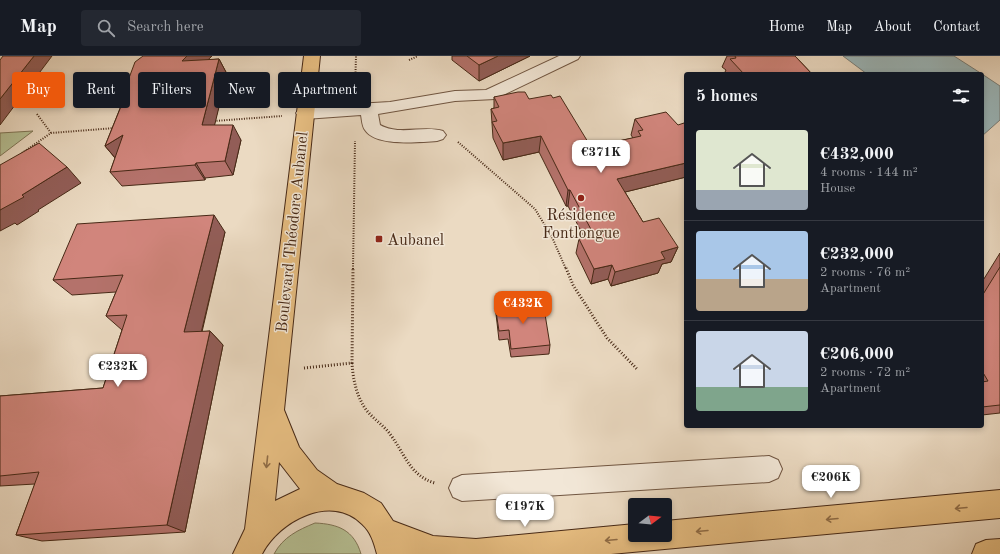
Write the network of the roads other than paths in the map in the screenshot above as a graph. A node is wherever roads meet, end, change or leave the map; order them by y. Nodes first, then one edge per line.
1 (312, 56) edge
2 (572, 56) edge
3 (362, 110) junction
4 (297, 114) junction
5 (437, 134) road end
6 (272, 409) junction
7 (769, 469) dead end
8 (462, 488) road end
9 (332, 497) junction
10 (1000, 504) edge
11 (672, 534) edge
12 (628, 538) edge
13 (388, 543) edge
14 (248, 548) edge
15 (1000, 553) edge
16 (986, 554) edge

1 - 4 main road, Boulevard Théodore Aubanel
2 - 3 lane
3 - 4 lane
3 - 5 lane
4 - 6 main road, Boulevard Théodore Aubanel
6 - 9 main road, Boulevard Théodore Aubanel
6 -> 14 main road, Boulevard Théodore Aubanel
7 - 8 lane
9 - 13 main road
9 - 14 main road
10 -> 11 main road
12 -> 13 main road
15 - 16 main road

